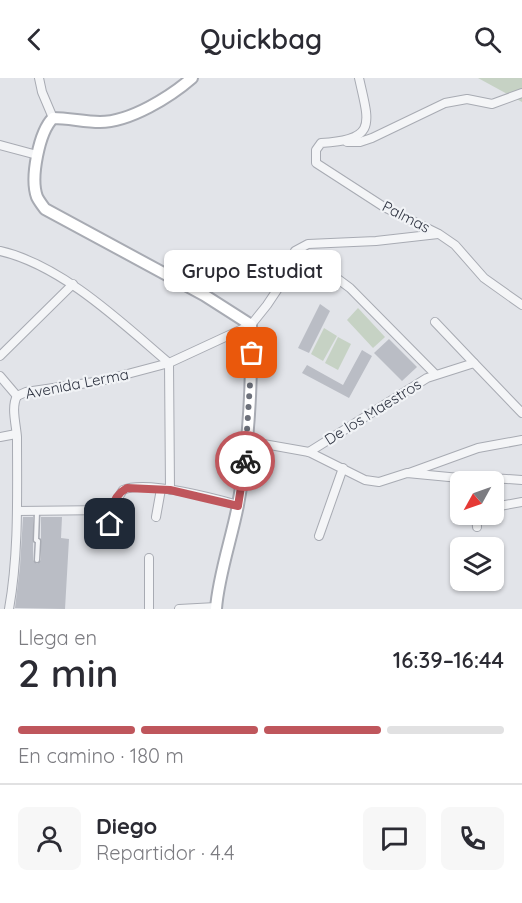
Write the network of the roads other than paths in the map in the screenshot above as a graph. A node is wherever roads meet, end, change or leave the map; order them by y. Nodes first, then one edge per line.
1 (39, 78) edge
2 (192, 78) edge
3 (359, 78) edge
4 (522, 93) edge
5 (53, 118) junction
6 (340, 141) junction
7 (0, 145) edge
8 (38, 155) junction
9 (439, 234) junction
10 (0, 251) edge
11 (299, 257) junction
12 (74, 284) junction
13 (522, 305) edge
14 (435, 321) dead end
15 (251, 326) junction
16 (0, 356) edge
17 (170, 363) junction
18 (474, 363) junction
19 (435, 374) junction
20 (0, 376) edge
21 (17, 396) junction
22 (522, 412) edge
23 (16, 434) junction
24 (0, 438) edge
25 (522, 440) edge
26 (247, 441) junction
27 (309, 452) junction
28 (343, 468) junction
29 (406, 473) junction
30 (450, 478) edge
31 (504, 479) edge
32 (522, 480) edge
33 (165, 489) junction
34 (522, 502) edge
35 (504, 505) edge
36 (238, 506) junction
37 (110, 510) junction
38 (17, 511) junction
39 (37, 511) junction
40 (156, 517) dead end
41 (319, 536) dead end
42 (110, 538) dead end
43 (149, 558) dead end
44 (37, 560) dead end
45 (216, 608) edge
46 (9, 609) edge
47 (150, 609) edge
48 (179, 609) edge

1 - 5 street
2 - 5 main road
3 - 6 street, Palmas
4 - 6 street, Palmas
5 - 8 main road
6 - 9 street, Palmas
7 - 8 street
8 - 15 main road
9 - 11 street, Avenida Lerma
9 - 13 street, Palmas
10 - 12 street
11 - 15 street, Avenida Lerma
11 - 19 street, De los Maestros
12 - 16 street
12 - 17 street
14 - 18 street
15 - 17 street, Avenida Lerma
15 - 26 main road
17 - 21 street, Avenida Lerma
17 - 33 street
18 - 19 street
18 - 22 street
19 - 27 street, De los Maestros
20 - 21 street
21 - 23 street
23 - 24 street
23 - 38 street
25 - 29 street
26 - 27 street
26 - 36 main road
27 - 28 street
28 - 29 street
28 - 41 street
29 - 30 street
31 - 32 street
33 - 36 street
33 - 37 street
33 - 40 street
34 - 35 street
36 - 45 main road
37 - 39 street
37 - 42 street
38 - 39 street
38 - 46 street
39 - 44 lane
43 - 47 street
45 - 48 street

